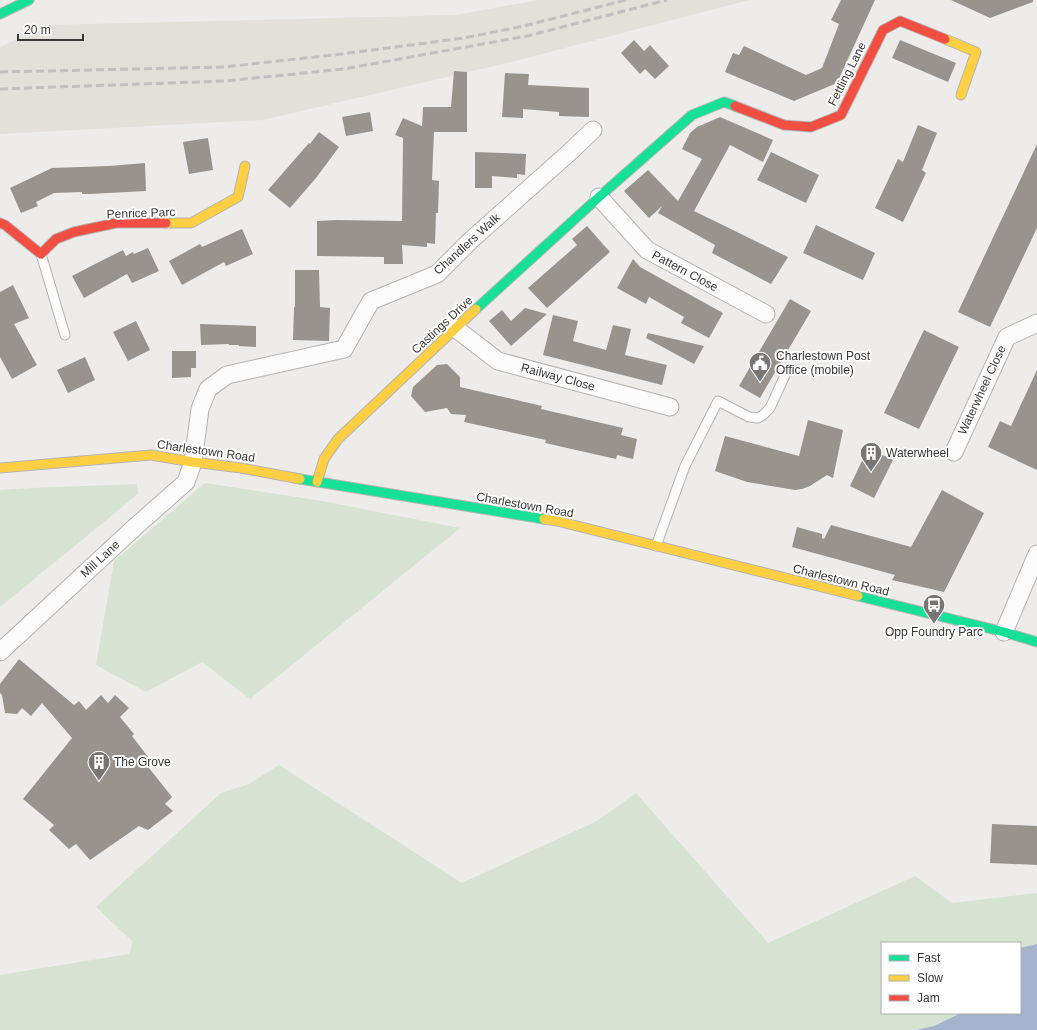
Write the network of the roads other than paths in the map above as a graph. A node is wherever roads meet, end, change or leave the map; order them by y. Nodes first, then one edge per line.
1 (29, 0) edge
2 (0, 14) edge
3 (961, 95) dead end
4 (593, 130) dead end
5 (245, 166) dead end
6 (599, 197) junction
7 (0, 223) edge
8 (41, 254) junction
9 (766, 314) dead end
10 (1037, 323) edge
11 (455, 328) junction
12 (65, 335) dead end
13 (786, 373) dead end
14 (670, 407) dead end
15 (954, 452) dead end
16 (193, 462) junction
17 (0, 468) edge
18 (317, 482) junction
19 (656, 546) junction
20 (1037, 554) edge
21 (1004, 632) junction
22 (1037, 642) edge
23 (0, 652) edge

1 - 2 main road
3 - 6 main road, Fettling Lane
4 - 16 street, Chandlers Walk
5 - 8 main road, Penrice Parc
6 - 9 street, Pattern Close
6 - 11 main road, Castings Drive
7 - 8 main road
8 - 12 lane
10 - 15 street, Waterwheel Close
11 - 14 street, Railway Close
11 - 18 main road, Castings Drive
13 - 19 lane
16 - 17 main road, Charlestown Road
16 - 18 main road, Charlestown Road
16 - 23 street, Mill Lane
18 - 19 main road, Charlestown Road
19 - 21 main road, Charlestown Road
20 - 21 street
21 - 22 main road, Charlestown Road

